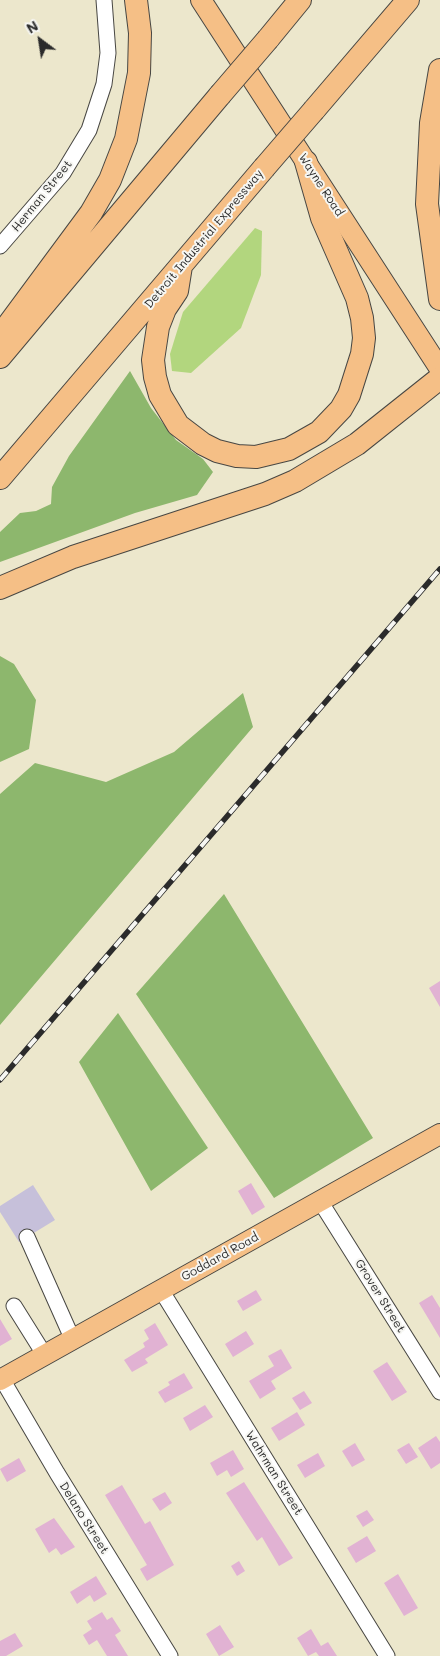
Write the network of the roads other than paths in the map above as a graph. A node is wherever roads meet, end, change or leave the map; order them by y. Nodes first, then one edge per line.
1 (104, 0) edge
2 (136, 0) edge
3 (201, 0) edge
4 (408, 0) edge
5 (296, 4) edge
6 (440, 70) edge
7 (306, 162) junction
8 (0, 246) edge
9 (182, 266) junction
10 (440, 299) edge
11 (0, 336) edge
12 (0, 357) edge
13 (440, 369) edge
14 (440, 378) edge
15 (0, 478) edge
16 (0, 588) edge
17 (440, 1134) edge
18 (320, 1201) junction
19 (27, 1237) dead end
20 (161, 1290) junction
21 (14, 1306) dead end
22 (72, 1338) junction
23 (44, 1354) junction
24 (1, 1379) edge
25 (440, 1392) edge
26 (170, 1656) edge
27 (387, 1656) edge

1 - 8 street, Herman Street
2 - 11 highway
3 - 7 main road, Wayne Road
4 - 9 highway, Detroit Industrial Expressway, bridge
5 - 12 highway, bridge
6 - 10 highway
7 - 9 highway
7 - 13 main road, Wayne Road
9 - 15 highway, Detroit Industrial Expressway
14 - 16 highway
17 - 18 main road, Goddard Road
18 - 20 main road, Goddard Road
18 - 25 street, Grover Street
19 - 22 street
20 - 22 main road, Goddard Road
20 - 27 street, Wahrman Street
21 - 23 street
22 - 23 main road, Goddard Road
23 - 24 main road, Goddard Road
24 - 26 street, Delano Street

